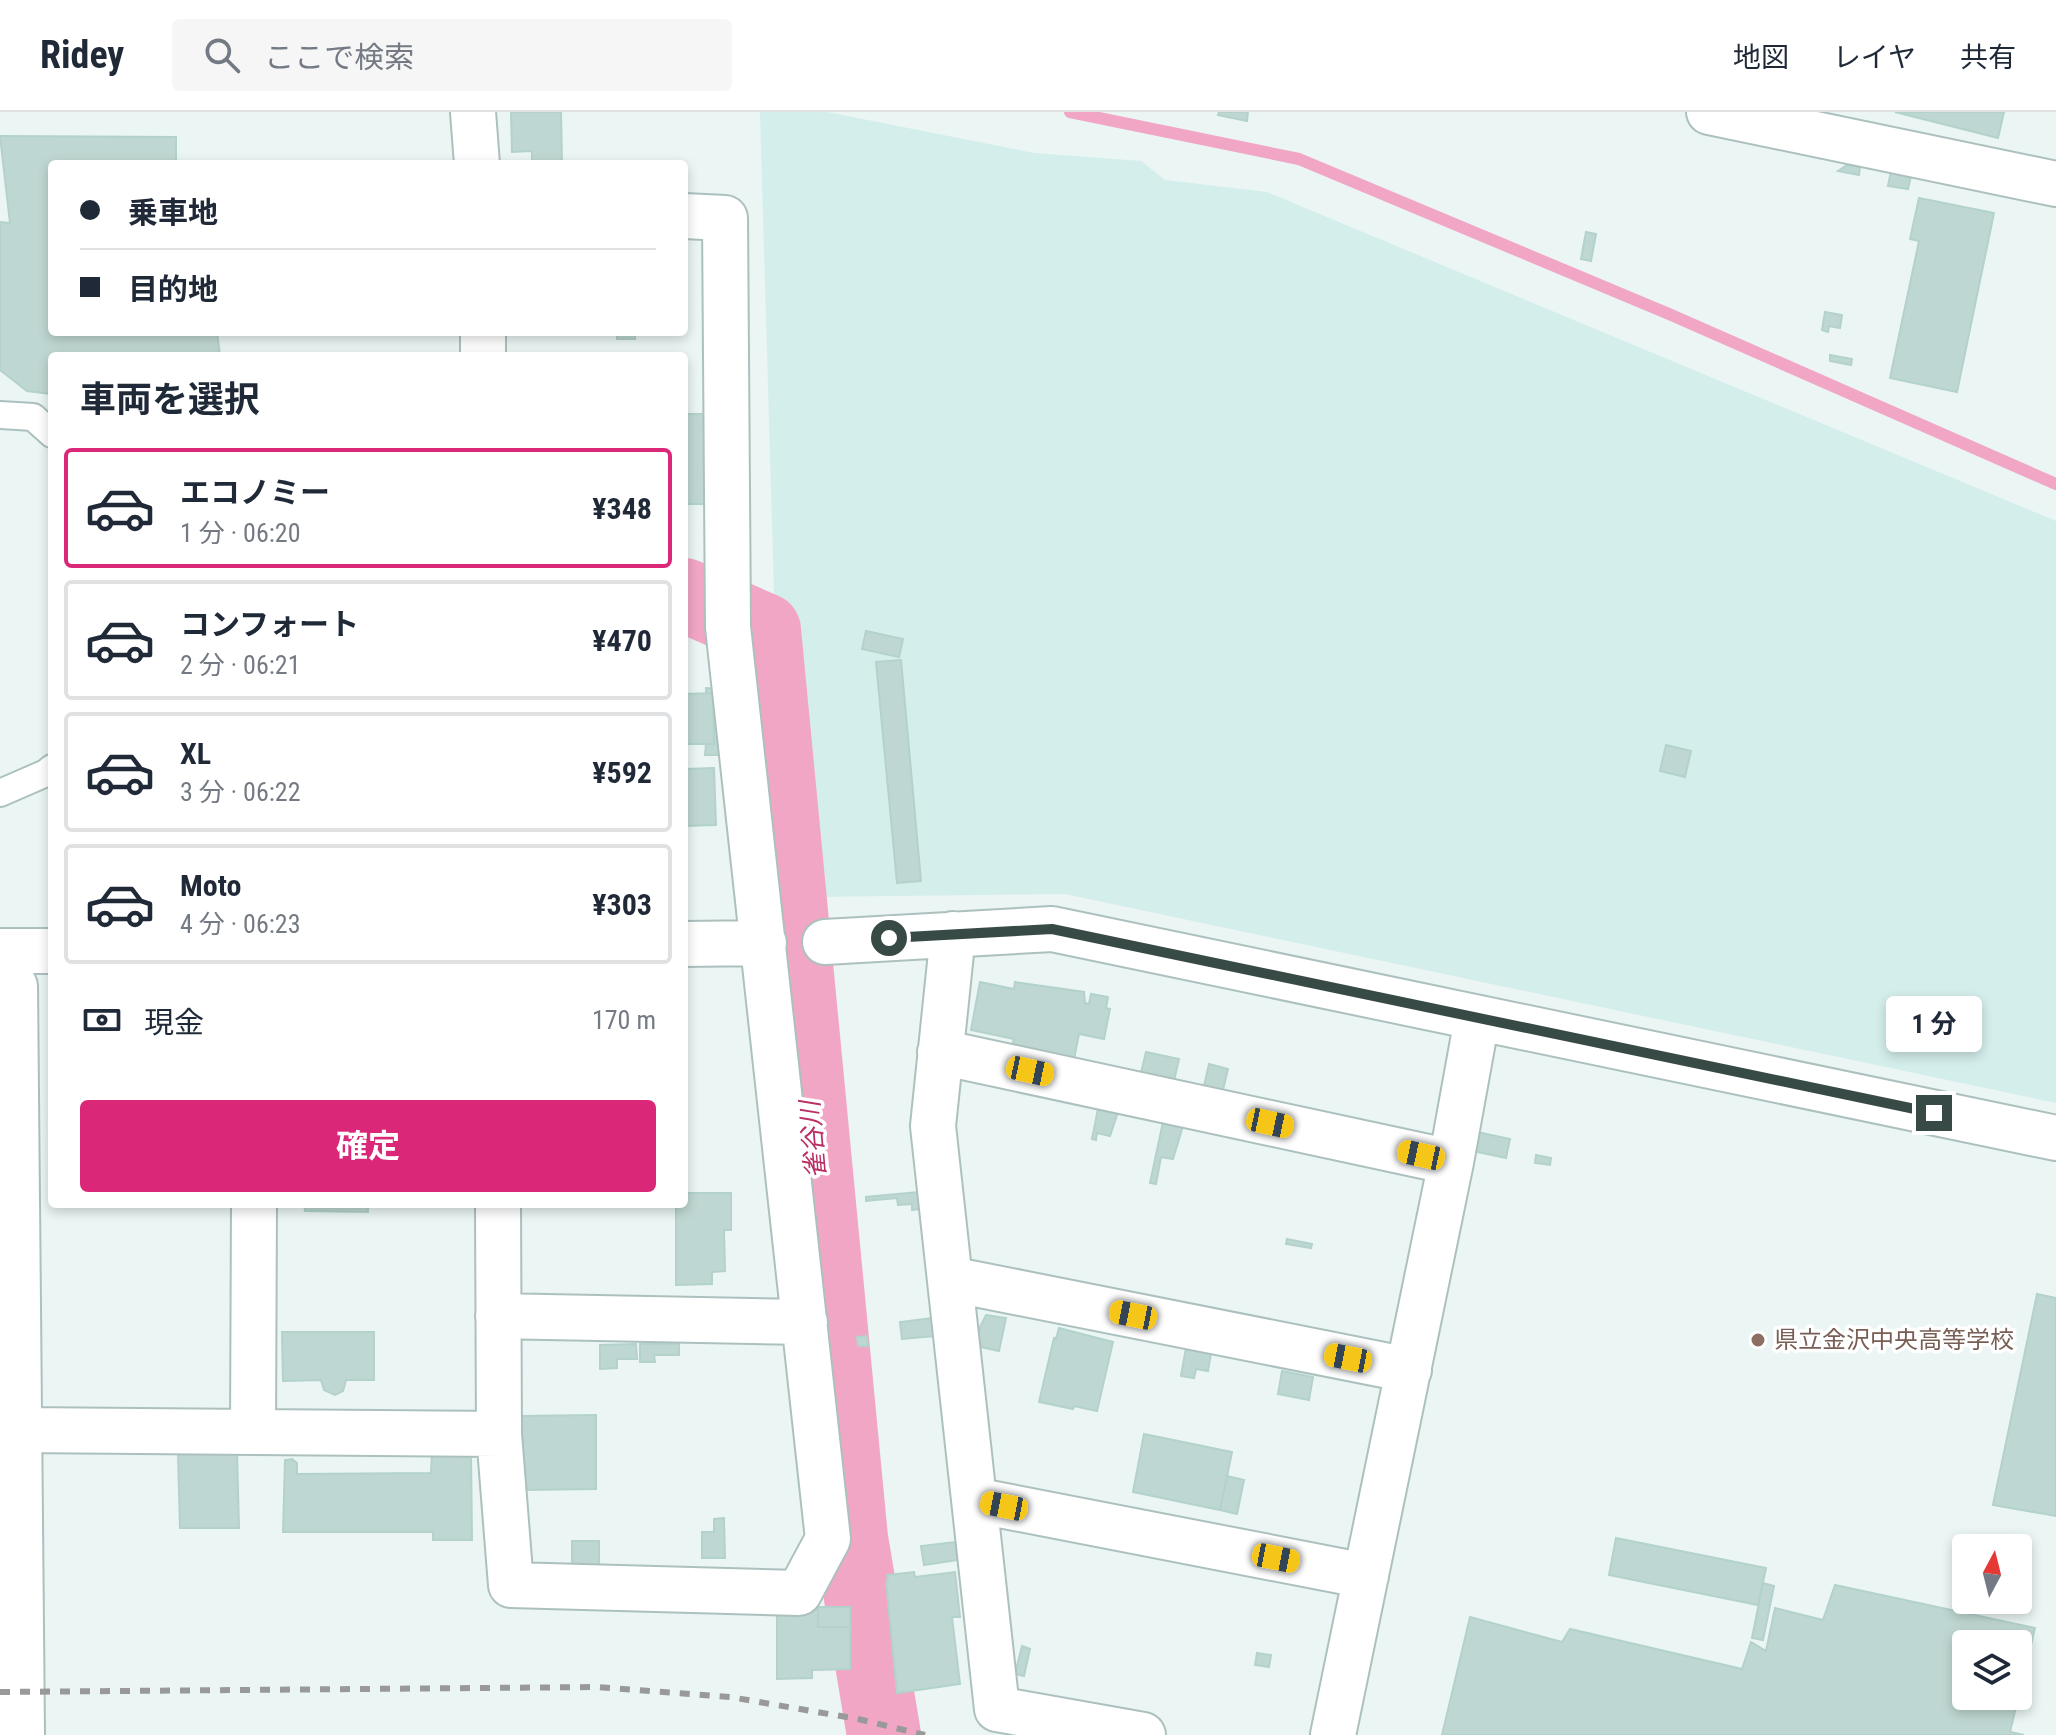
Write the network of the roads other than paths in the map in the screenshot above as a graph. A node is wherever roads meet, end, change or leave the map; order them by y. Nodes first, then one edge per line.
1 (473, 112) edge
2 (1709, 112) edge
3 (1821, 124) edge
4 (477, 160) edge
5 (2056, 184) edge
6 (688, 216) edge
7 (0, 415) edge
8 (48, 430) edge
9 (48, 771) edge
10 (0, 793) edge
11 (953, 934) junction
12 (825, 942) dead end
13 (764, 943) junction
14 (688, 944) edge
15 (0, 951) edge
16 (48, 951) edge
17 (0, 960) edge
18 (1477, 1019) junction
19 (940, 1052) junction
20 (2056, 1138) edge
21 (1451, 1162) junction
22 (9, 1193) edge
23 (254, 1208) edge
24 (498, 1208) edge
25 (950, 1279) junction
26 (498, 1316) junction
27 (805, 1322) junction
28 (1409, 1370) junction
29 (20, 1430) junction
30 (253, 1432) junction
31 (499, 1434) junction
32 (974, 1500) junction
33 (1366, 1576) junction
34 (22, 1735) edge
35 (1143, 1735) edge
36 (1333, 1735) edge

1 - 4 street
2 - 3 street
3 - 5 street
6 - 13 street
7 - 8 lane
9 - 10 lane
11 - 12 street
11 - 18 street
11 - 19 street
13 - 14 street
13 - 27 street
15 - 16 street
17 - 22 street
18 - 20 street
18 - 21 street
19 - 21 street
19 - 25 street
21 - 28 street
22 - 29 street
23 - 30 street
24 - 26 street
25 - 28 street
25 - 32 street
26 - 27 street
26 - 31 street
27 - 31 street
28 - 33 street
29 - 30 street
29 - 34 street
30 - 31 street
32 - 33 street
32 - 35 street
33 - 36 street

